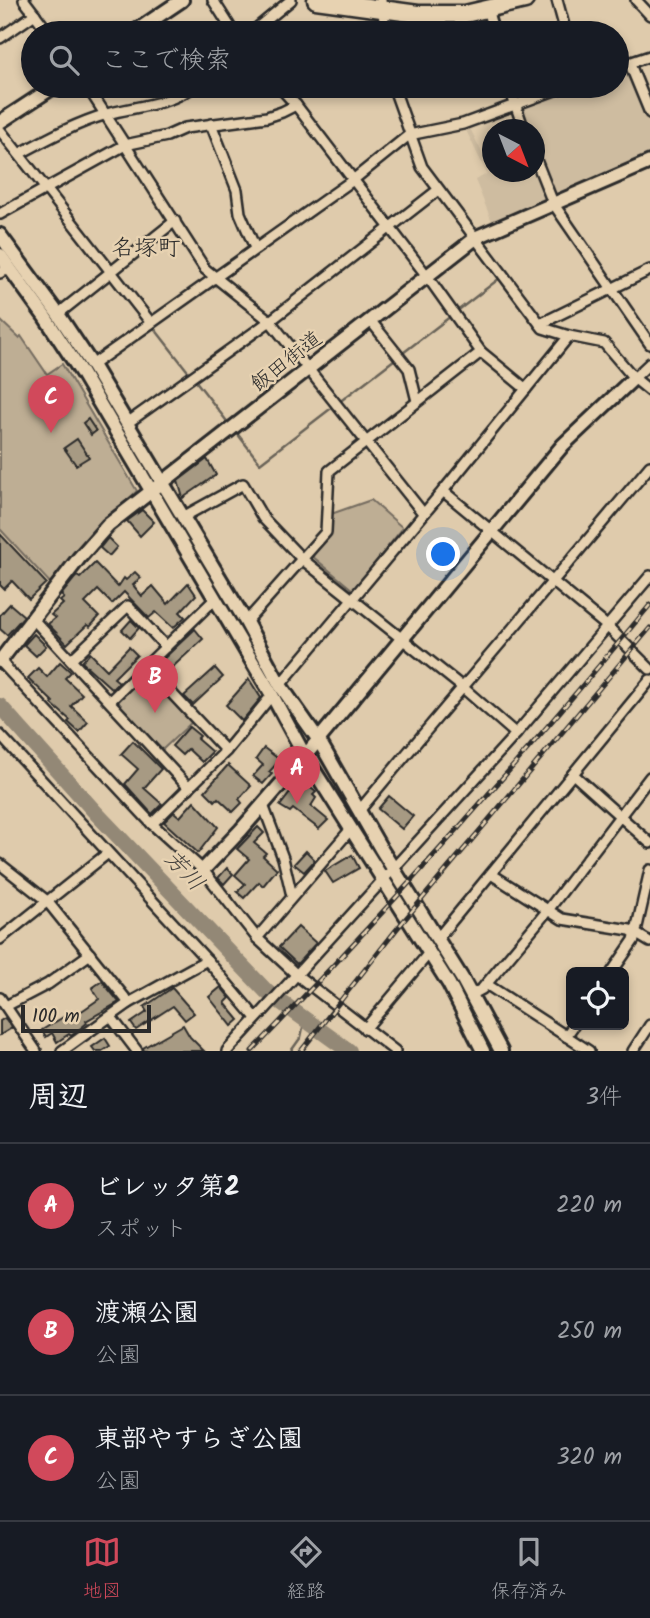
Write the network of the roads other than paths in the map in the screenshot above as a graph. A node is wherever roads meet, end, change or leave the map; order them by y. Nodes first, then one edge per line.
1 (24, 0) edge
2 (182, 0) edge
3 (213, 0) edge
4 (291, 0) edge
5 (316, 0) edge
6 (525, 0) edge
7 (557, 0) edge
8 (636, 0) edge
9 (382, 4) edge
10 (487, 9) junction
11 (35, 15) junction
12 (650, 15) edge
13 (26, 21) edge
14 (40, 21) edge
15 (150, 21) edge
16 (226, 21) edge
17 (266, 21) edge
18 (490, 21) edge
19 (563, 21) edge
20 (21, 24) edge
21 (0, 38) edge
22 (650, 57) edge
23 (629, 62) joint
24 (37, 98) edge
25 (95, 98) edge
26 (173, 98) edge
27 (290, 98) edge
28 (397, 98) edge
29 (513, 98) edge
30 (534, 98) edge
31 (648, 98) edge
32 (296, 105) junction
33 (515, 105) junction
34 (650, 113) edge
35 (106, 114) junction
36 (520, 119) edge
37 (0, 122) edge
38 (211, 124) junction
39 (0, 130) edge
40 (409, 135) junction
41 (125, 145) junction
42 (19, 154) junction
43 (650, 162) edge
44 (353, 180) junction
45 (545, 182) edge
46 (46, 188) junction
47 (438, 190) junction
48 (553, 203) junction
49 (0, 214) edge
50 (175, 222) junction
51 (390, 229) junction
52 (0, 235) edge
53 (477, 237) junction
54 (255, 248) junction
55 (0, 255) edge
56 (5, 270) edge
57 (650, 270) edge
58 (112, 272) junction
59 (427, 276) junction
60 (215, 277) junction
61 (611, 289) junction
62 (58, 314) junction
63 (370, 320) junction
64 (270, 321) junction
65 (151, 323) junction
66 (540, 324) junction
67 (569, 336) junction
68 (650, 345) edge
69 (481, 352) junction
70 (650, 363) edge
71 (92, 365) junction
72 (307, 369) junction
73 (634, 378) junction
74 (526, 389) junction
75 (650, 391) edge
76 (417, 401) junction
77 (126, 424) junction
78 (364, 442) junction
79 (650, 466) edge
80 (156, 487) junction
81 (443, 491) junction
82 (423, 513) junction
83 (184, 517) junction
84 (490, 531) junction
85 (302, 559) junction
86 (650, 576) edge
87 (552, 583) junction
88 (215, 598) junction
89 (352, 599) junction
90 (32, 618) junction
91 (246, 622) junction
92 (608, 627) junction
93 (402, 638) junction
94 (166, 647) junction
95 (71, 660) junction
96 (0, 661) edge
97 (146, 666) junction
98 (650, 669) edge
99 (650, 680) edge
100 (461, 686) junction
101 (276, 690) junction
102 (110, 701) junction
103 (516, 734) junction
104 (0, 735) edge
105 (318, 739) junction
106 (226, 751) junction
107 (305, 756) junction
108 (573, 774) junction
109 (650, 777) edge
110 (190, 788) junction
111 (263, 805) junction
112 (359, 811) junction
113 (620, 817) junction
114 (152, 824) junction
115 (351, 829) junction
116 (650, 843) edge
117 (108, 853) junction
118 (0, 864) edge
119 (393, 868) junction
120 (203, 870) junction
121 (650, 870) edge
122 (491, 874) junction
123 (382, 880) junction
124 (292, 896) junction
125 (47, 901) junction
126 (548, 910) junction
127 (637, 933) junction
128 (257, 938) junction
129 (0, 939) edge
130 (438, 939) junction
131 (650, 942) edge
132 (429, 953) junction
133 (90, 954) junction
134 (207, 960) junction
135 (615, 967) edge
136 (298, 976) junction
137 (486, 984) junction
138 (471, 995) junction
139 (130, 1003) junction
140 (3, 1007) edge
141 (111, 1017) junction
142 (258, 1017) junction
143 (650, 1024) edge
144 (365, 1029) junction
145 (570, 1030) edge
146 (566, 1036) junction
147 (36, 1051) edge
148 (62, 1051) edge
149 (137, 1051) edge
150 (228, 1051) edge
151 (395, 1051) edge
152 (483, 1051) edge
153 (501, 1051) edge
154 (589, 1051) edge
155 (633, 1051) edge

1 - 11 street
2 - 15 street
3 - 16 street
4 - 17 street
5 - 9 highway
6 - 10 highway
7 - 19 street
8 - 12 street
9 - 10 highway
10 - 18 street
11 - 13 street
11 - 14 street
20 - 21 street
22 - 23 street
23 - 31 street
24 - 37 street
25 - 35 street
26 - 35 street
27 - 32 street
28 - 40 street
29 - 33 street
30 - 33 street
31 - 34 street
32 - 38 street
32 - 44 street
33 - 36 street
33 - 40 street
35 - 41 street
35 - 42 street
38 - 41 street
38 - 54 street
39 - 42 street
40 - 44 street
40 - 47 street
41 - 46 street
41 - 50 street
42 - 46 street
43 - 48 street, 飯田街道
44 - 51 street
44 - 54 street
45 - 48 street
46 - 49 street
46 - 58 street
47 - 51 street
47 - 53 street
48 - 53 street, 飯田街道
48 - 61 street
50 - 58 street
50 - 60 street
51 - 59 street
51 - 64 street
52 - 62 street
53 - 59 street, 飯田街道
53 - 66 street
54 - 60 street
55 - 56 street
56 - 80 street
57 - 61 street
58 - 62 street
58 - 65 street
59 - 63 street, 飯田街道
59 - 69 street
60 - 64 street
60 - 65 street
61 - 66 street
61 - 68 street
62 - 71 street
63 - 72 street, 飯田街道
63 - 76 street
64 - 72 street
64 - 77 street
65 - 71 street
66 - 67 street
67 - 73 street
67 - 74 street
69 - 74 street
69 - 76 street
70 - 73 street
71 - 77 street
72 - 78 street
72 - 80 street, 飯田街道
73 - 75 street
73 - 84 street
74 - 81 street
76 - 78 street
77 - 80 street
78 - 82 street
78 - 85 street
79 - 87 street
80 - 83 street
80 - 88 street
80 - 90 street, 飯田街道
81 - 82 street
81 - 84 street
82 - 89 street
83 - 85 street
83 - 91 street
84 - 87 street
84 - 93 street
85 - 89 street
85 - 91 street
86 - 92 street
87 - 92 street
87 - 100 street
88 - 94 street
88 - 101 street
89 - 93 street
89 - 101 street
90 - 95 street
90 - 96 street, 飯田街道
91 - 101 street
92 - 98 street
92 - 103 street
93 - 100 street
93 - 105 street
94 - 95 street
94 - 97 street
95 - 102 street
96 - 114 street
97 - 102 street
97 - 106 street
99 - 108 street
100 - 103 street
100 - 112 street
101 - 105 street
101 - 106 street
101 - 107 street
102 - 110 street
103 - 119 street
104 - 117 street
105 - 107 street
105 - 112 street
106 - 110 street
107 - 111 street
107 - 115 street
108 - 113 street
108 - 122 street
109 - 113 street
110 - 114 street
111 - 120 street
111 - 124 street
112 - 119 street
113 - 116 street
113 - 126 street
114 - 120 street
115 - 123 street
115 - 124 street
117 - 125 street
117 - 134 street
118 - 125 street
119 - 123 street
119 - 130 street
120 - 128 street
121 - 127 street
122 - 126 street
122 - 130 street
123 - 132 street
123 - 136 street
124 - 128 street
125 - 129 street
125 - 133 street
126 - 127 street
126 - 137 street
127 - 131 street
127 - 135 street
128 - 136 street
130 - 138 street
132 - 144 street
132 - 152 street
133 - 139 street
133 - 140 street
134 - 139 street
134 - 142 street
136 - 142 street
136 - 144 street
137 - 138 street
137 - 146 street
138 - 153 street
139 - 141 street
140 - 147 street
141 - 148 street
141 - 149 street
142 - 150 street
143 - 155 street
144 - 151 street
145 - 146 street
146 - 154 street

